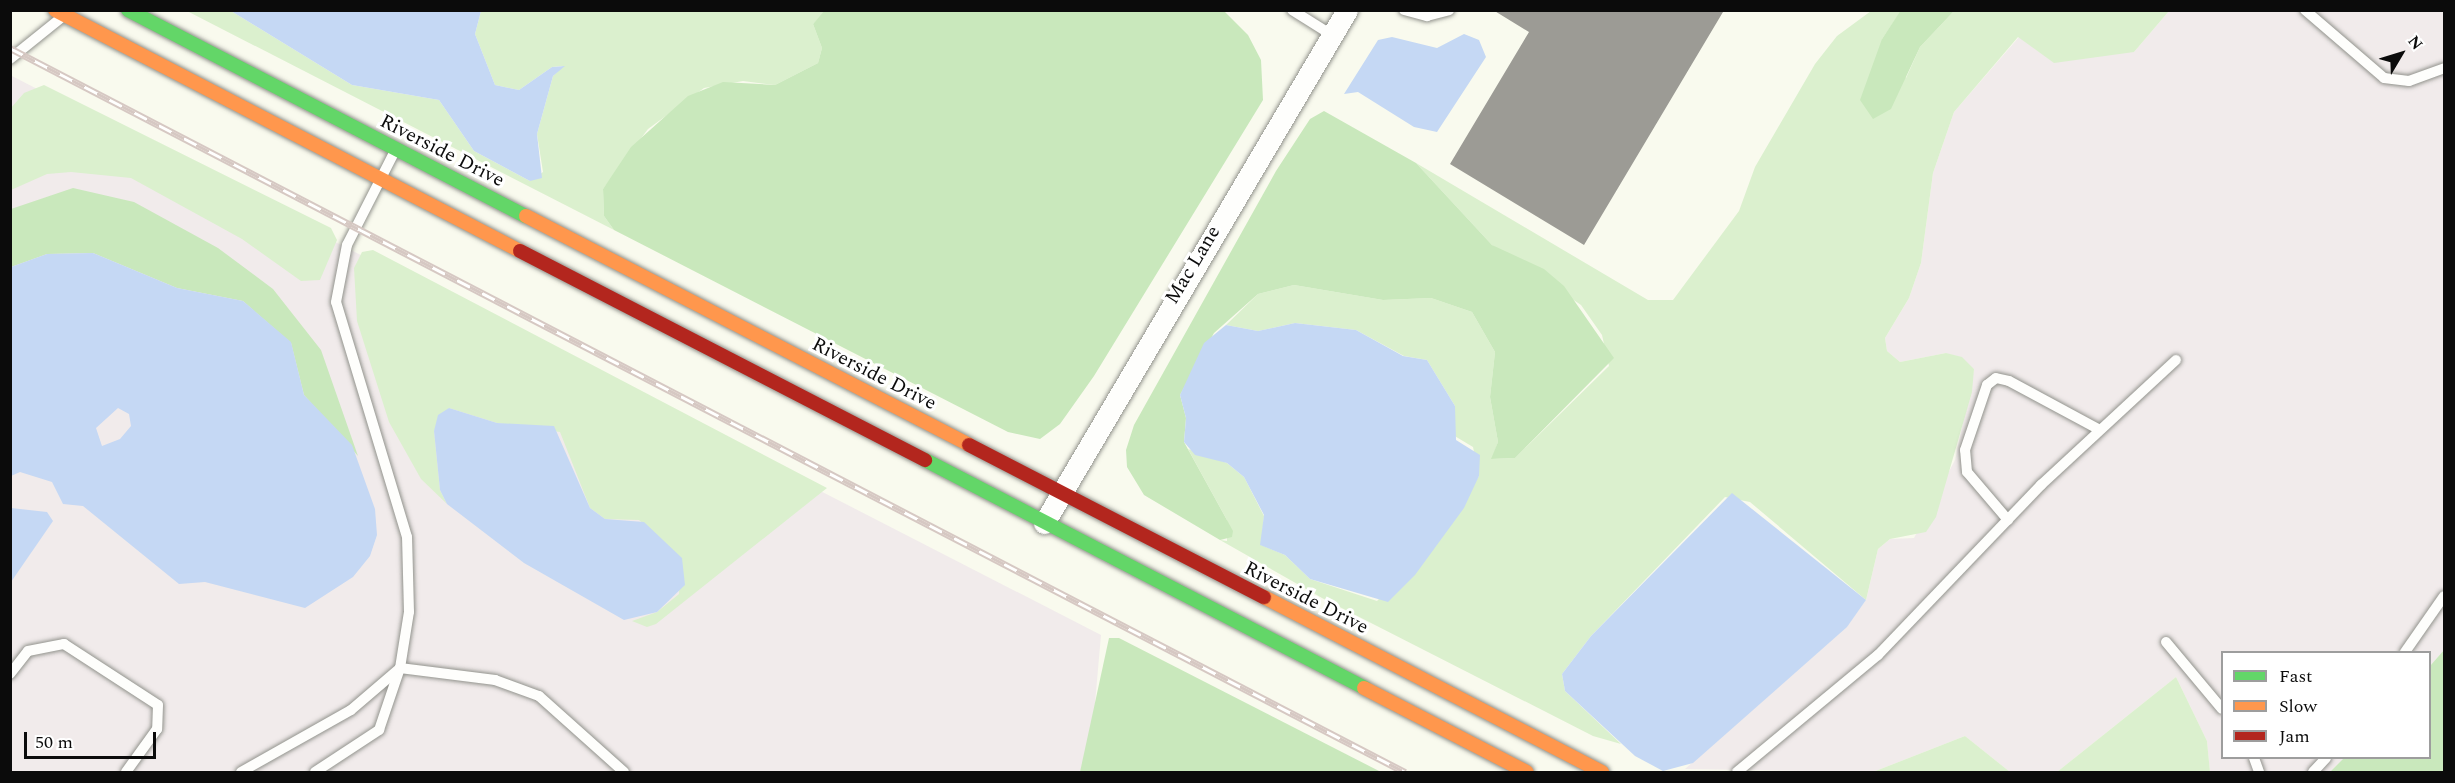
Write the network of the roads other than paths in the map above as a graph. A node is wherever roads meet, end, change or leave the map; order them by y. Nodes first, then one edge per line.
1 (128, 10) edge
2 (1292, 10) edge
3 (1347, 10) edge
4 (1404, 10) edge
5 (1449, 10) edge
6 (2305, 10) edge
7 (62, 12) edge
8 (1332, 35) junction
9 (10, 59) edge
10 (2445, 68) edge
11 (396, 149) junction
12 (381, 180) junction
13 (2176, 360) dead end
14 (2098, 429) junction
15 (1060, 492) junction
16 (2008, 520) junction
17 (1044, 523) junction
18 (2445, 596) edge
19 (2166, 642) dead end
20 (2406, 651) edge
21 (400, 668) junction
22 (10, 674) edge
23 (2221, 707) edge
24 (2325, 759) edge
25 (126, 772) edge
26 (241, 772) edge
27 (315, 772) edge
28 (624, 772) edge
29 (1527, 772) edge
30 (1602, 772) edge
31 (1737, 772) edge
32 (2313, 772) edge

1 - 11 main road, Riverside Drive
2 - 8 lane
3 - 8 street, Mac Lane
4 - 5 lane
6 - 10 lane
7 - 9 lane
7 - 12 main road
8 - 15 street, Mac Lane
11 - 12 lane
11 - 15 main road, Riverside Drive
12 - 17 main road
12 - 21 lane
13 - 14 lane
14 - 16 lane
14 - 16 lane
15 - 17 street, Mac Lane
15 - 30 main road, Riverside Drive
16 - 31 lane
17 - 29 main road
18 - 20 lane
19 - 23 lane
21 - 26 lane
21 - 27 lane
21 - 28 lane
22 - 25 lane
24 - 32 lane

